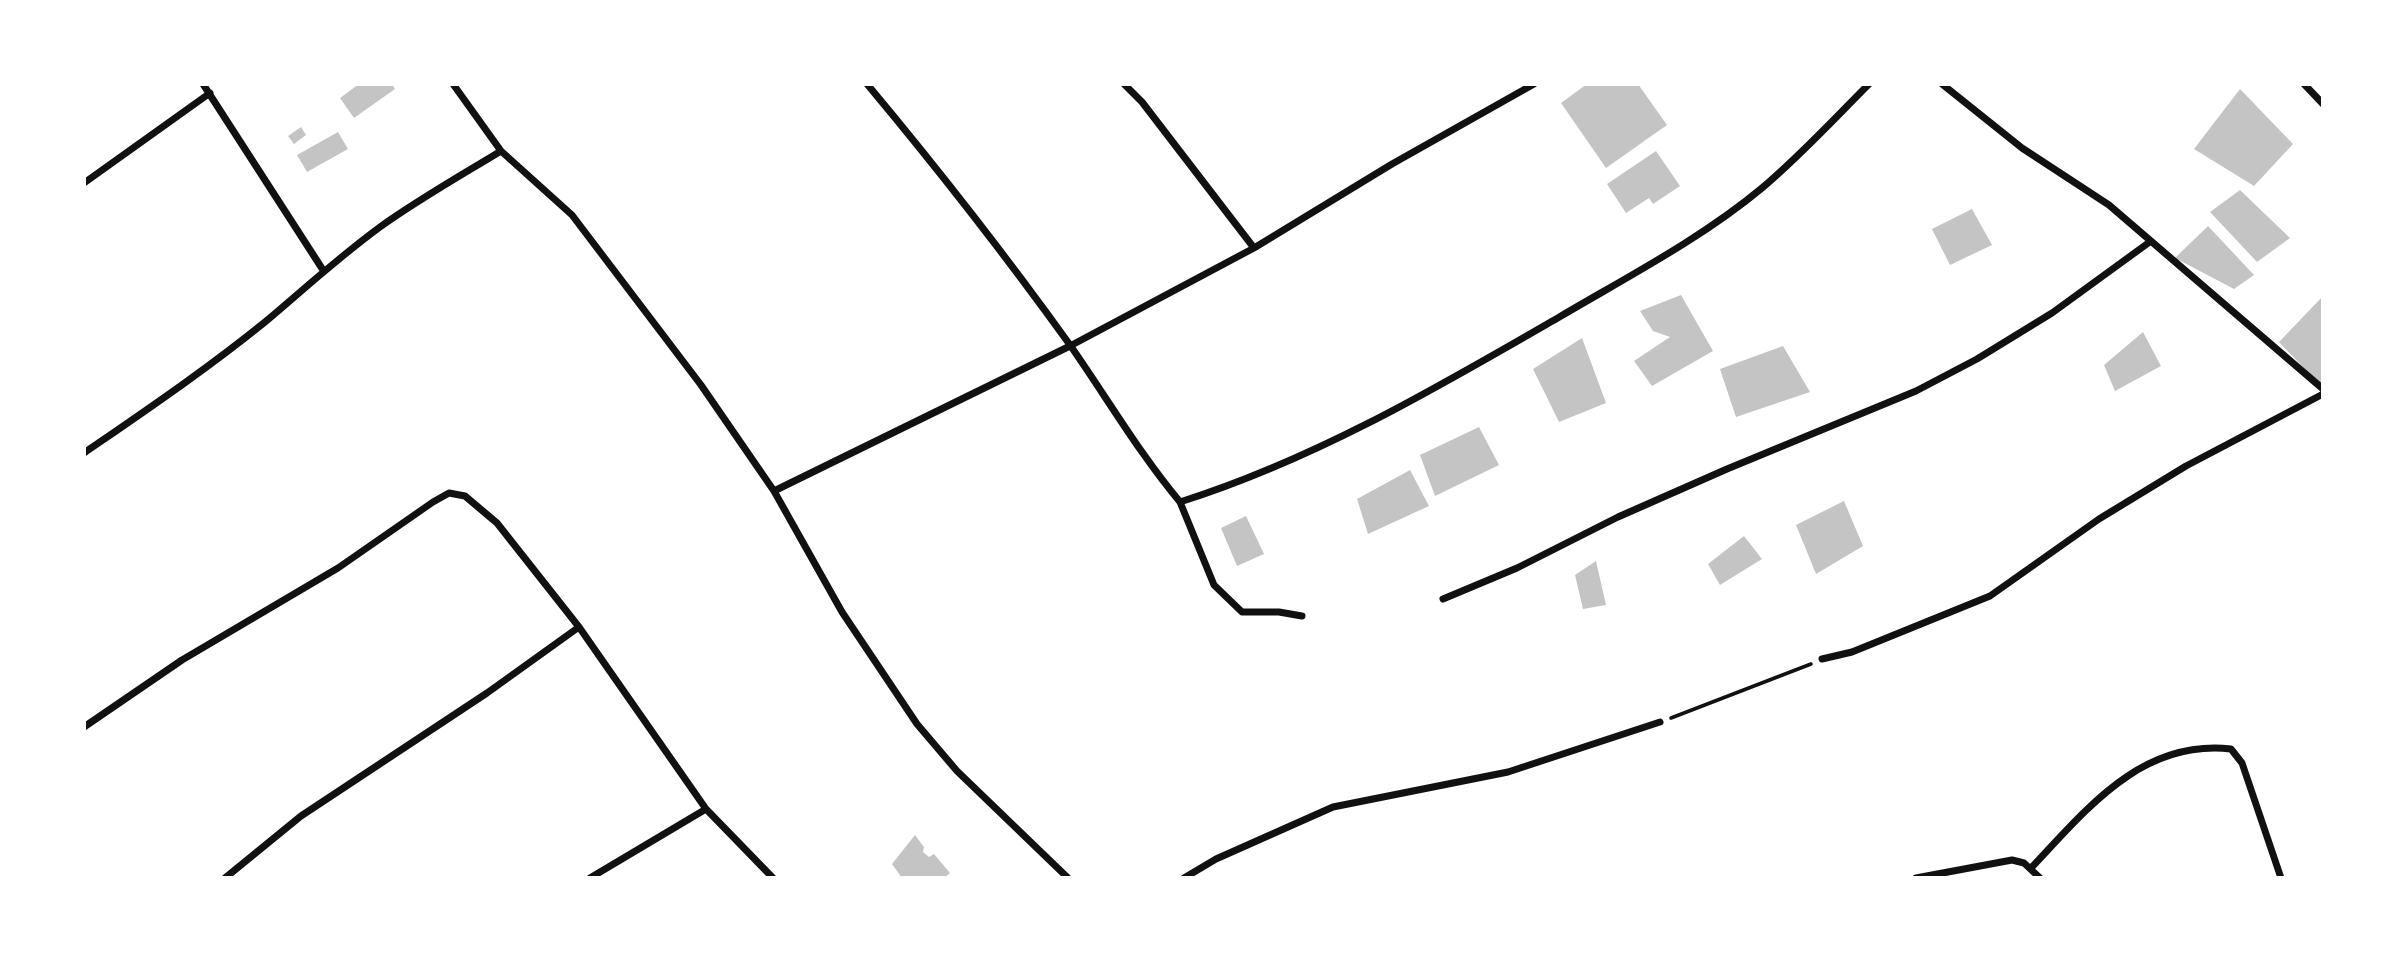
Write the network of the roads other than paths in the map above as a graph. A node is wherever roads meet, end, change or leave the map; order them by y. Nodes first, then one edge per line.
1 (203, 84) edge
2 (453, 84) edge
3 (867, 84) edge
4 (1124, 84) edge
5 (1869, 84) edge
6 (1942, 84) edge
7 (2304, 84) edge
8 (1531, 85) edge
9 (210, 93) junction
10 (2323, 104) edge
11 (501, 151) junction
12 (84, 183) edge
13 (2151, 241) junction
14 (1254, 248) junction
15 (323, 270) junction
16 (1070, 346) junction
17 (2323, 391) edge
18 (84, 453) edge
19 (774, 491) junction
20 (1180, 502) junction
21 (1443, 599) dead end
22 (1302, 616) dead end
23 (579, 627) junction
24 (1822, 659) road end
25 (1660, 722) road end
26 (84, 727) edge
27 (706, 808) junction
28 (2031, 868) junction
29 (225, 878) edge
30 (590, 878) edge
31 (773, 878) edge
32 (1068, 878) edge
33 (1184, 878) edge
34 (1916, 878) edge
35 (2040, 878) edge
36 (2281, 878) edge

1 - 9 street
2 - 11 street
3 - 16 street
4 - 14 street
5 - 20 street
6 - 13 street
7 - 10 street
8 - 14 street
9 - 12 street
9 - 15 street
11 - 15 street
11 - 19 street
13 - 17 street
13 - 21 street
14 - 16 street
15 - 18 street
16 - 19 street
16 - 20 street
17 - 24 street
19 - 32 street
20 - 22 street
23 - 26 street
23 - 27 street
23 - 29 street
25 - 33 street
27 - 30 street
27 - 31 street
28 - 34 street
28 - 35 street
28 - 36 street

